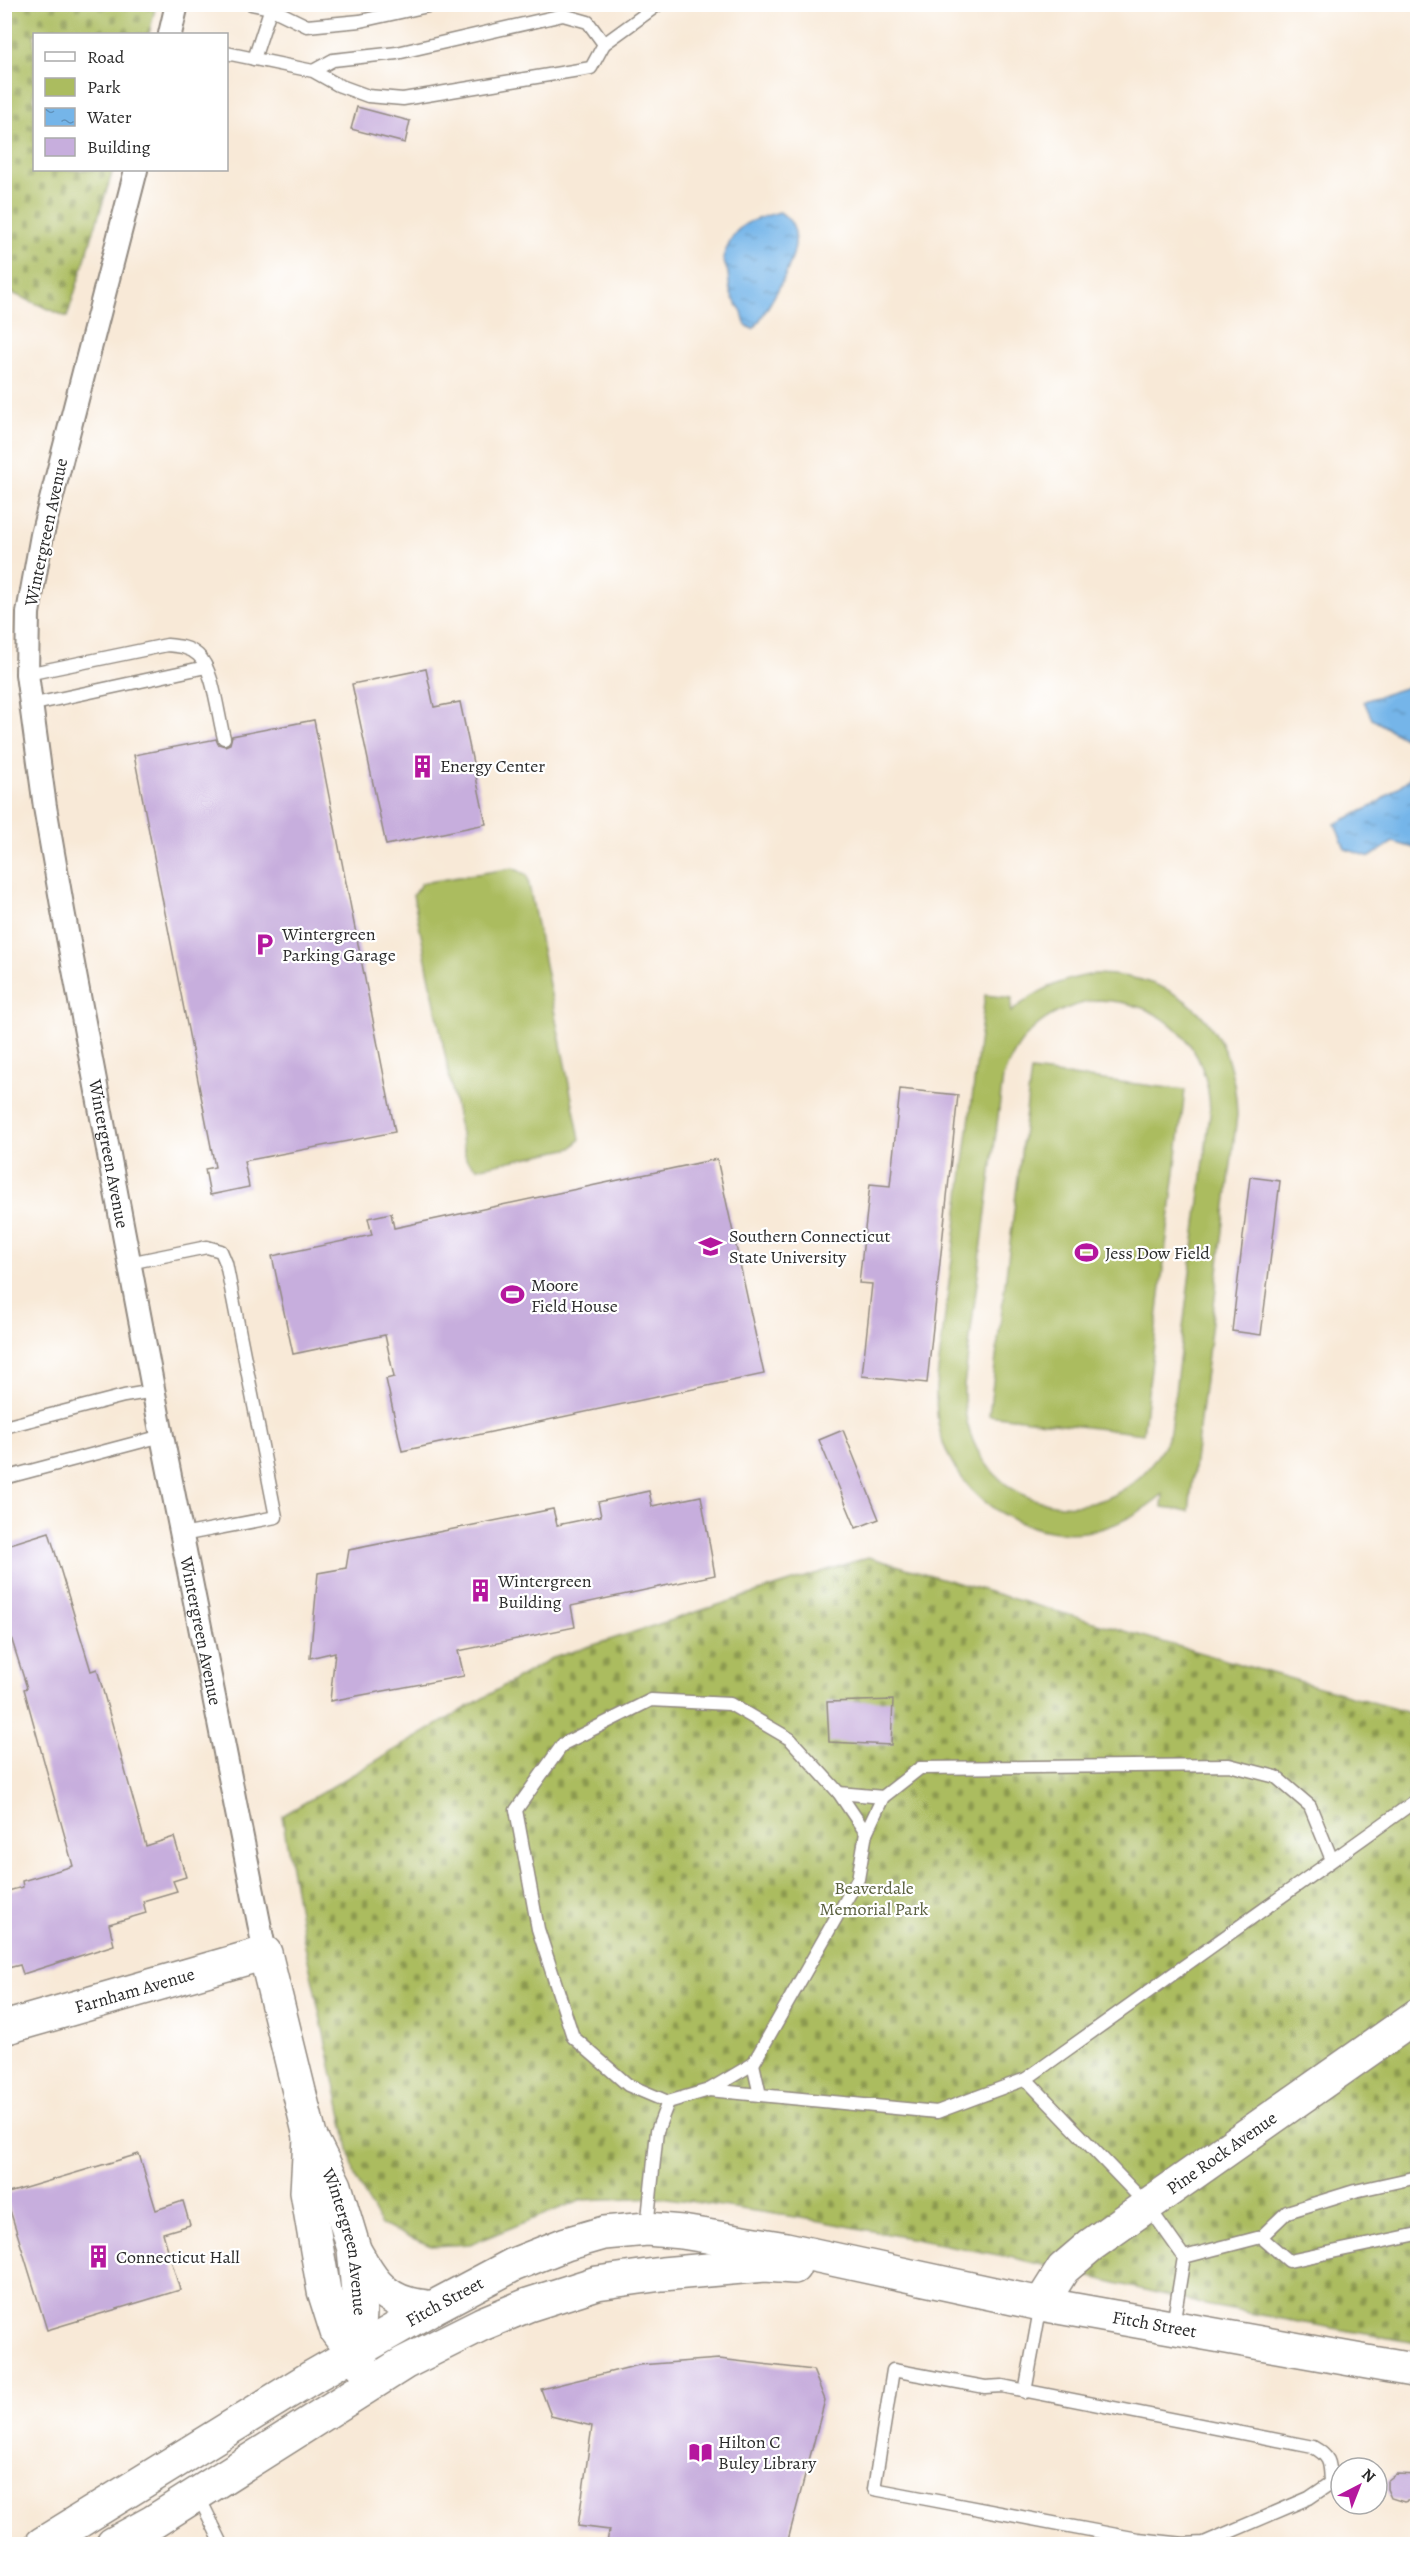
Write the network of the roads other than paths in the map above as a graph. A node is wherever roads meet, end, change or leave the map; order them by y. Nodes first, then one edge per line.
1 (177, 4) edge
2 (251, 4) edge
3 (437, 4) edge
4 (659, 4) edge
5 (271, 6) edge
6 (170, 33) edge
7 (604, 44) junction
8 (228, 53) edge
9 (254, 59) junction
10 (313, 71) junction
11 (136, 171) edge
12 (206, 668) junction
13 (27, 674) junction
14 (30, 705) junction
15 (224, 738) dead end
16 (129, 1263) junction
17 (154, 1391) junction
18 (4, 1427) edge
19 (162, 1436) junction
20 (4, 1478) edge
21 (182, 1535) junction
22 (839, 1793) junction
23 (883, 1797) junction
24 (1418, 1799) edge
25 (866, 1833) junction
26 (1332, 1860) junction
27 (265, 1953) junction
28 (1418, 2015) edge
29 (4, 2028) edge
30 (753, 2064) junction
31 (1026, 2079) junction
32 (709, 2090) junction
33 (760, 2096) junction
34 (668, 2102) junction
35 (310, 2136) junction
36 (1418, 2177) edge
37 (1148, 2206) junction
38 (647, 2229) junction
39 (1418, 2235) edge
40 (1261, 2237) junction
41 (354, 2248) junction
42 (1184, 2257) junction
43 (895, 2272) junction
44 (1041, 2304) junction
45 (432, 2308) junction
46 (1172, 2326) junction
47 (353, 2352) junction
48 (1418, 2370) edge
49 (373, 2382) junction
50 (1025, 2392) junction
51 (198, 2494) junction
52 (42, 2544) edge
53 (113, 2544) edge
54 (222, 2544) edge

1 - 6 street
2 - 5 lane
3 - 5 lane
4 - 7 lane
5 - 9 lane
7 - 10 lane
7 - 10 lane
8 - 9 lane
9 - 10 lane
11 - 13 street, Wintergreen Avenue
12 - 13 lane
12 - 14 lane
12 - 15 lane
13 - 14 street, Wintergreen Avenue
14 - 16 street, Wintergreen Avenue
16 - 17 street, Wintergreen Avenue
16 - 21 lane
17 - 18 lane
17 - 19 street, Wintergreen Avenue
19 - 20 lane
19 - 21 street, Wintergreen Avenue
21 - 27 street, Wintergreen Avenue
22 - 23 lane
22 - 25 lane
22 - 34 lane
23 - 25 lane
23 - 26 lane
24 - 26 lane
25 - 30 lane
26 - 31 lane
27 - 29 main road, Farnham Avenue
27 - 35 main road, Wintergreen Avenue
28 - 37 main road, Pine Rock Avenue
30 - 32 lane
30 - 33 lane
31 - 33 lane
31 - 37 lane
32 - 33 lane
32 - 34 lane
34 - 38 lane
35 - 41 main road, Wintergreen Avenue
35 - 47 main road, Wintergreen Avenue
36 - 40 lane
37 - 42 lane
37 - 44 main road, Pine Rock Avenue
38 - 43 main road, Fitch Street
38 - 45 main road, Fitch Street
39 - 40 lane
40 - 42 lane
41 - 45 main road
41 - 47 main road, Wintergreen Avenue
42 - 46 lane
43 - 44 main road, Fitch Street
43 - 49 main road, Fitch Street
44 - 46 main road, Fitch Street
44 - 50 lane
45 - 47 main road, Fitch Street
46 - 48 main road, Fitch Street
47 - 49 main road, Wintergreen Avenue
47 - 52 main road, Fitch Street
49 - 51 main road, Fitch Street
50 - 50 lane
51 - 53 main road, Fitch Street
51 - 54 lane

